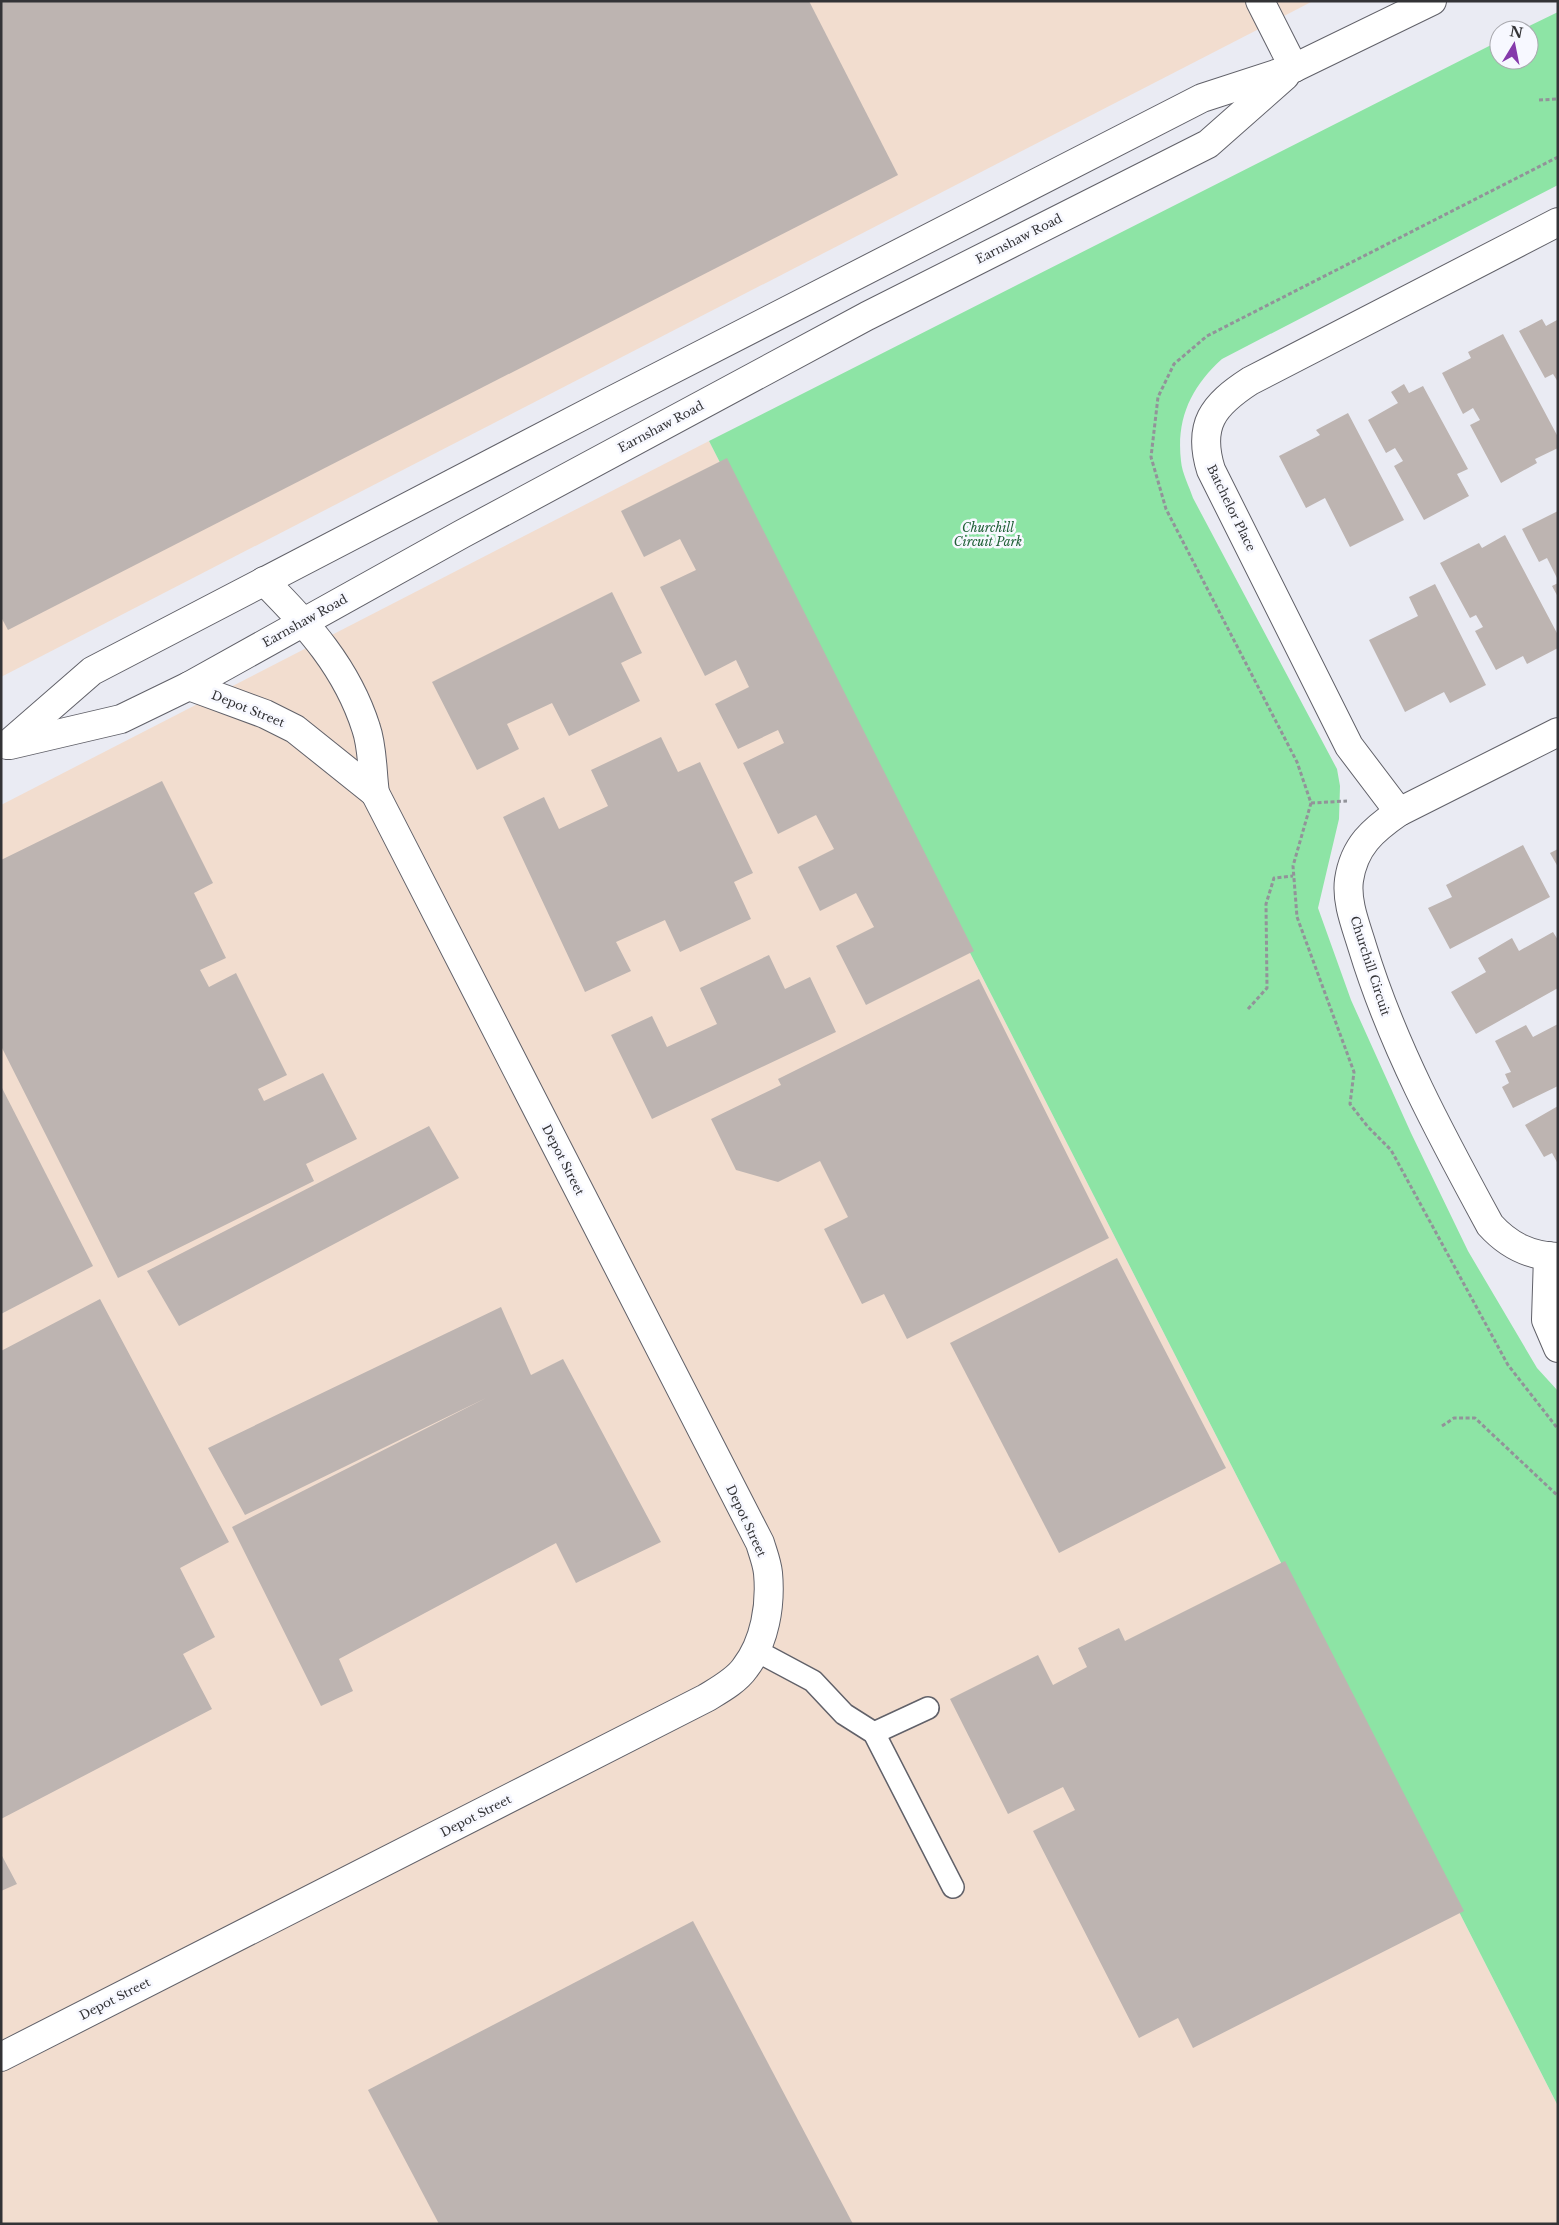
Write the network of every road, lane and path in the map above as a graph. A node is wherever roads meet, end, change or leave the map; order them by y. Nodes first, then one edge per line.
1 (1260, 1) edge
2 (1432, 1) edge
3 (1294, 68) junction
4 (1558, 99) edge
5 (1540, 100) dead end
6 (1558, 222) edge
7 (264, 581) junction
8 (305, 621) junction
9 (189, 686) junction
10 (1558, 732) edge
11 (4, 747) edge
12 (375, 793) junction
13 (1353, 801) dead end
14 (1311, 803) dead end
15 (1399, 812) junction
16 (1294, 876) dead end
17 (1248, 1009) dead end
18 (1553, 1257) edge
19 (1558, 1348) edge
20 (1442, 1426) dead end
21 (1558, 1496) edge
22 (755, 1650) junction
23 (928, 1708) dead end
24 (874, 1733) junction
25 (953, 1887) dead end
26 (1, 2057) edge

1 - 3 street
2 - 3 street, Earnshaw Road
3 - 7 street, Earnshaw Road
3 - 8 street, Earnshaw Road
4 - 5 path
6 - 15 street, Batchelor Place
7 - 8 street, Depot Street
7 - 11 street, Earnshaw Road
8 - 9 street, Earnshaw Road
8 - 12 street, Depot Street
9 - 11 street, Earnshaw Road
9 - 12 street, Depot Street
10 - 15 street, Churchill Circuit
12 - 22 street, Depot Street
13 - 14 path
15 - 18 street, Churchill Circuit
16 - 17 path
18 - 19 street, Churchill Circuit
20 - 21 path
22 - 24 lane
22 - 26 street, Depot Street
23 - 24 lane
24 - 25 lane

